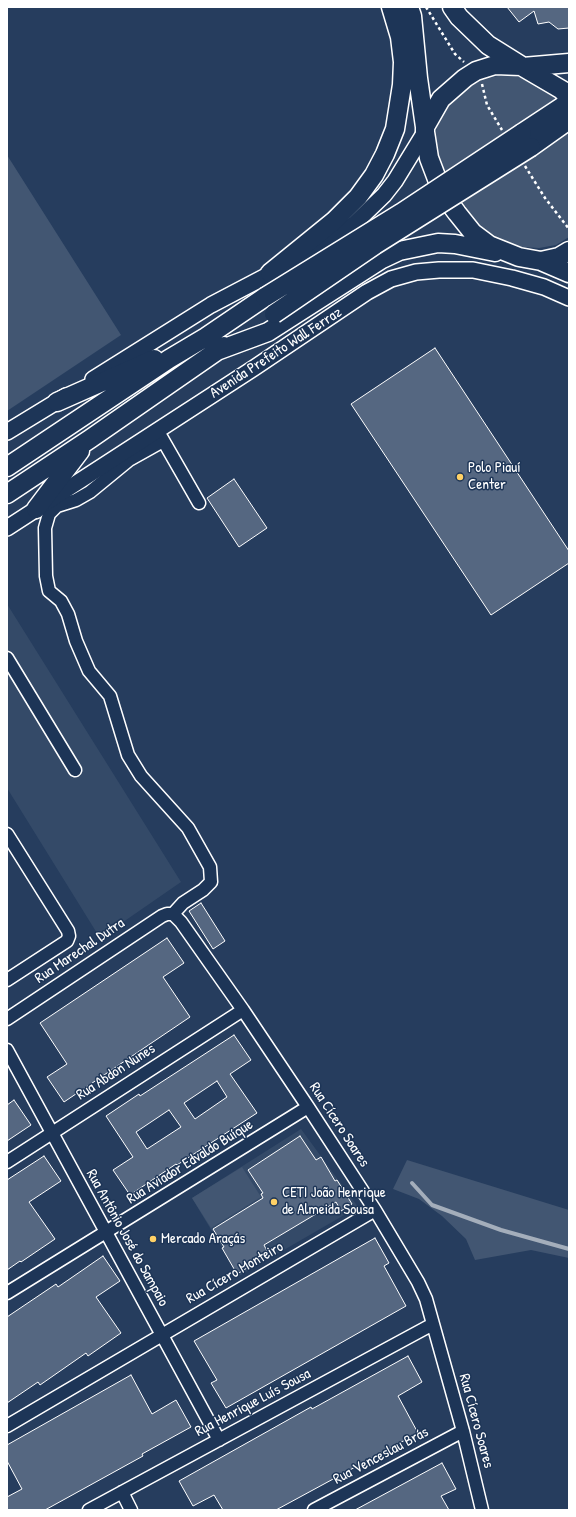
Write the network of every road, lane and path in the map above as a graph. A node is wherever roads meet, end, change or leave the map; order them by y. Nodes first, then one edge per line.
1 (392, 7) edge
2 (409, 7) edge
3 (426, 7) edge
4 (452, 7) edge
5 (455, 54) dead end
6 (569, 63) edge
7 (522, 66) junction
8 (569, 98) edge
9 (569, 102) edge
10 (569, 120) edge
11 (425, 130) junction
12 (526, 140) junction
13 (569, 251) edge
14 (519, 257) junction
15 (541, 261) junction
16 (270, 273) junction
17 (569, 273) edge
18 (569, 298) edge
19 (210, 344) junction
20 (57, 402) junction
21 (7, 432) edge
22 (160, 436) junction
23 (90, 439) junction
24 (7, 467) edge
25 (7, 494) edge
26 (55, 502) junction
27 (199, 503) dead end
28 (36, 509) junction
29 (7, 528) edge
30 (7, 658) edge
31 (75, 770) dead end
32 (7, 834) edge
33 (173, 914) junction
34 (7, 980) edge
35 (243, 1010) junction
36 (7, 1019) edge
37 (7, 1050) edge
38 (308, 1107) junction
39 (52, 1133) junction
40 (7, 1162) edge
41 (375, 1210) junction
42 (106, 1232) junction
43 (7, 1293) edge
44 (433, 1324) junction
45 (162, 1335) junction
46 (7, 1426) edge
47 (463, 1431) junction
48 (219, 1440) junction
49 (122, 1492) junction
50 (88, 1510) edge
51 (131, 1510) edge
52 (314, 1510) edge
53 (482, 1510) edge

1 - 16 highway
2 - 11 highway
3 - 5 path
4 - 7 highway
6 - 7 highway
7 - 8 highway
7 - 11 highway
9 - 12 highway
10 - 12 highway
11 - 14 highway
11 - 16 main road
12 - 19 highway, bridge
12 - 19 highway, bridge
13 - 15 highway
14 - 15 highway
14 - 19 highway
15 - 17 highway
16 - 20 main road
18 - 22 main road, Avenida Prefeito Wall Ferraz
19 - 20 highway
19 - 23 highway
19 - 24 highway
20 - 21 main road
22 - 26 main road, Avenida Prefeito Wall Ferraz
22 - 27 street
23 - 25 highway
23 - 28 highway
26 - 28 main road, Avenida Prefeito Wall Ferraz
26 - 33 street
28 - 29 main road, Avenida Prefeito Wall Ferraz
30 - 31 street
32 - 34 street
33 - 35 street, Rua Cícero Soares
33 - 36 street, Rua Marechal Dutra
35 - 38 street, Rua Cícero Soares
35 - 39 street, Rua Abdon Nunes
37 - 39 street, Rua Antônio José do Sampaio
38 - 41 street, Rua Cícero Soares
38 - 42 street, Rua Aviador Edvaldo Buíque
39 - 40 street, Rua Abdon Nunes
39 - 42 street, Rua Antônio José do Sampaio
41 - 44 street, Rua Cícero Soares
41 - 45 street, Rua Cícero Monteiro
42 - 43 street, Rua Aviador Edvaldo Buíque
42 - 45 street, Rua Antônio José do Sampaio
44 - 47 street, Rua Cícero Soares
44 - 48 street, Rua Henrique Luís Sousa
45 - 46 street, Rua Cícero Monteiro
45 - 48 street, Rua Antônio José do Sampaio
47 - 52 street, Rua Venceslau Brás
47 - 53 street, Rua Cícero Soares
48 - 49 street, Rua Henrique Luís Sousa
49 - 50 street, Rua Henrique Luís Sousa
49 - 51 street

